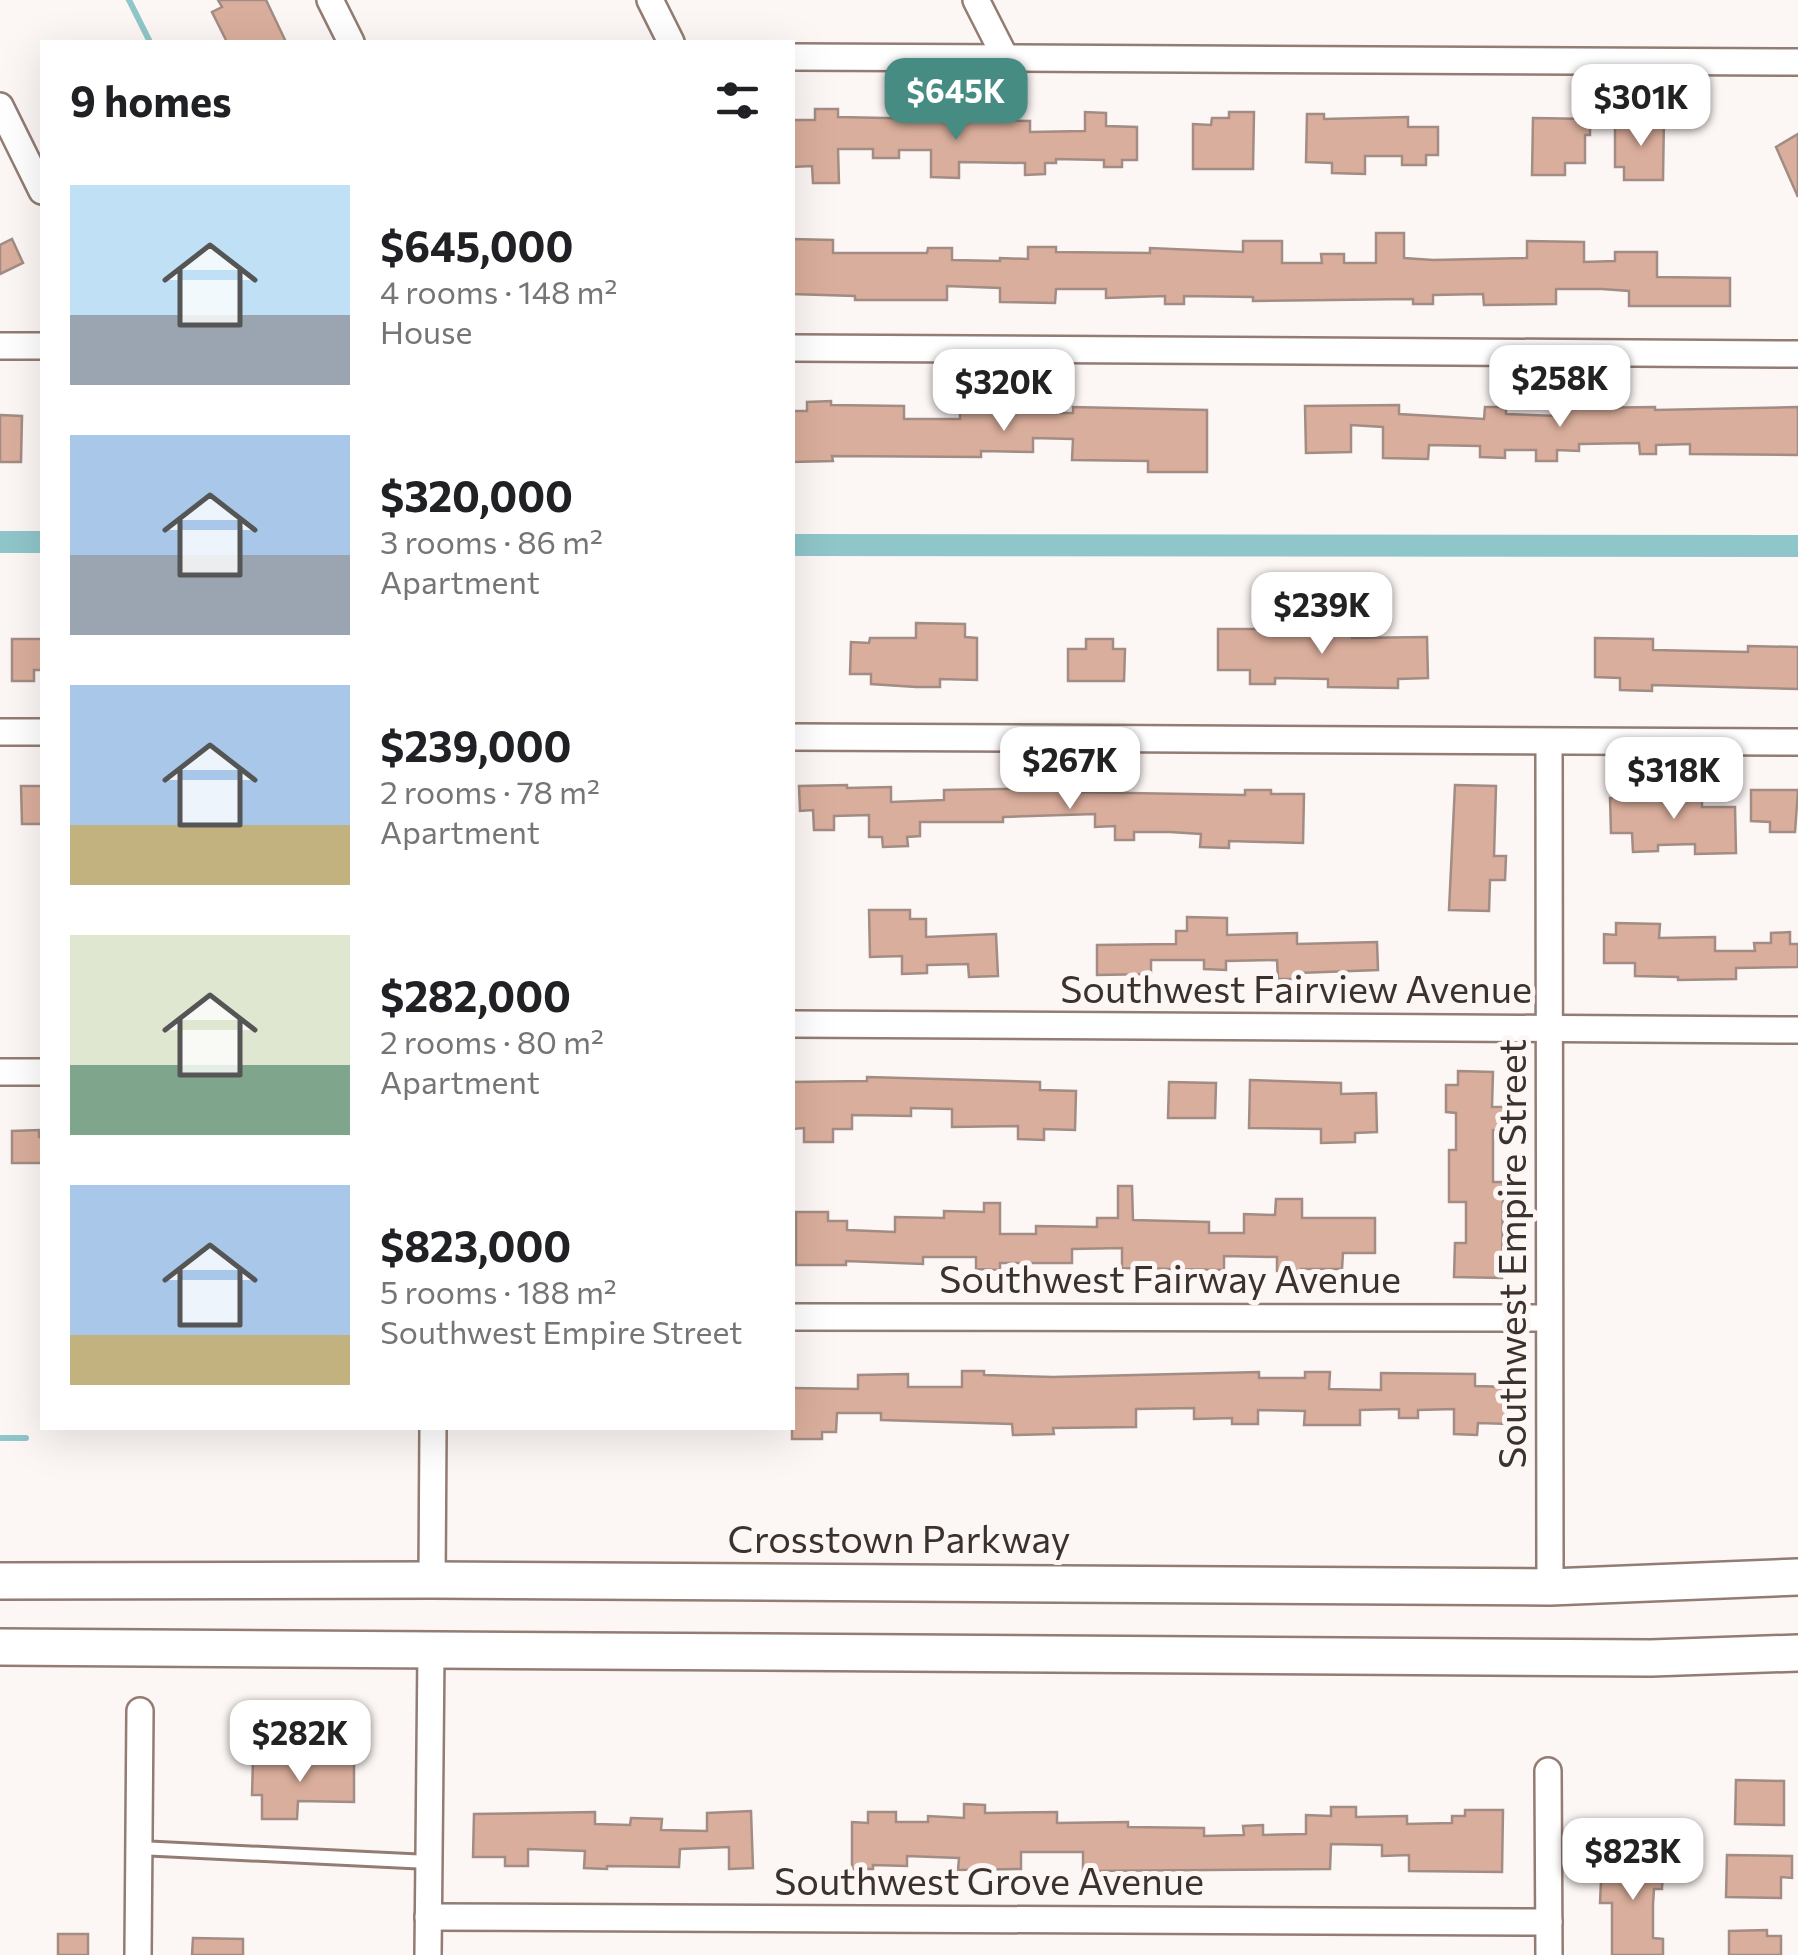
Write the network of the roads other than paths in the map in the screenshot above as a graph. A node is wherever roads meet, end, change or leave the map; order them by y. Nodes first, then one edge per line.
1 (330, 0) edge
2 (650, 0) edge
3 (976, 0) edge
4 (350, 40) edge
5 (669, 40) edge
6 (795, 56) edge
7 (1005, 57) junction
8 (1798, 62) edge
9 (0, 106) edge
10 (40, 188) edge
11 (0, 346) edge
12 (40, 346) edge
13 (795, 348) edge
14 (1798, 354) edge
15 (0, 732) edge
16 (40, 732) edge
17 (795, 737) edge
18 (1550, 742) junction
19 (1798, 742) edge
20 (795, 1024) edge
21 (1551, 1030) junction
22 (1798, 1030) edge
23 (0, 1072) edge
24 (40, 1072) edge
25 (795, 1317) edge
26 (1548, 1318) junction
27 (432, 1430) edge
28 (1798, 1577) edge
29 (432, 1580) junction
30 (0, 1581) edge
31 (1550, 1587) junction
32 (0, 1647) edge
33 (431, 1652) junction
34 (1798, 1652) edge
35 (140, 1710) dead end
36 (1548, 1772) dead end
37 (139, 1848) junction
38 (429, 1862) junction
39 (428, 1917) junction
40 (1549, 1922) junction
41 (138, 1955) edge
42 (428, 1955) edge
43 (1548, 1955) edge

1 - 4 street
2 - 5 street
3 - 7 street
6 - 7 street
7 - 8 street
9 - 10 street
11 - 12 street
13 - 14 street
15 - 16 street
17 - 18 street
18 - 19 street
18 - 21 street, Southwest Empire Street
20 - 21 street, Southwest Fairview Avenue
21 - 22 street, Southwest Fairview Avenue
21 - 26 street, Southwest Empire Street
23 - 24 street
25 - 26 street, Southwest Fairway Avenue
26 - 31 street, Southwest Empire Street
27 - 29 street
28 - 31 main road, Crosstown Parkway
29 - 30 main road, Crosstown Parkway
29 - 31 main road, Crosstown Parkway
32 - 33 main road
33 - 34 main road
33 - 38 street
35 - 37 street
36 - 40 street
37 - 38 lane
37 - 41 street
38 - 39 street
39 - 40 street, Southwest Grove Avenue
39 - 42 street
40 - 43 street

